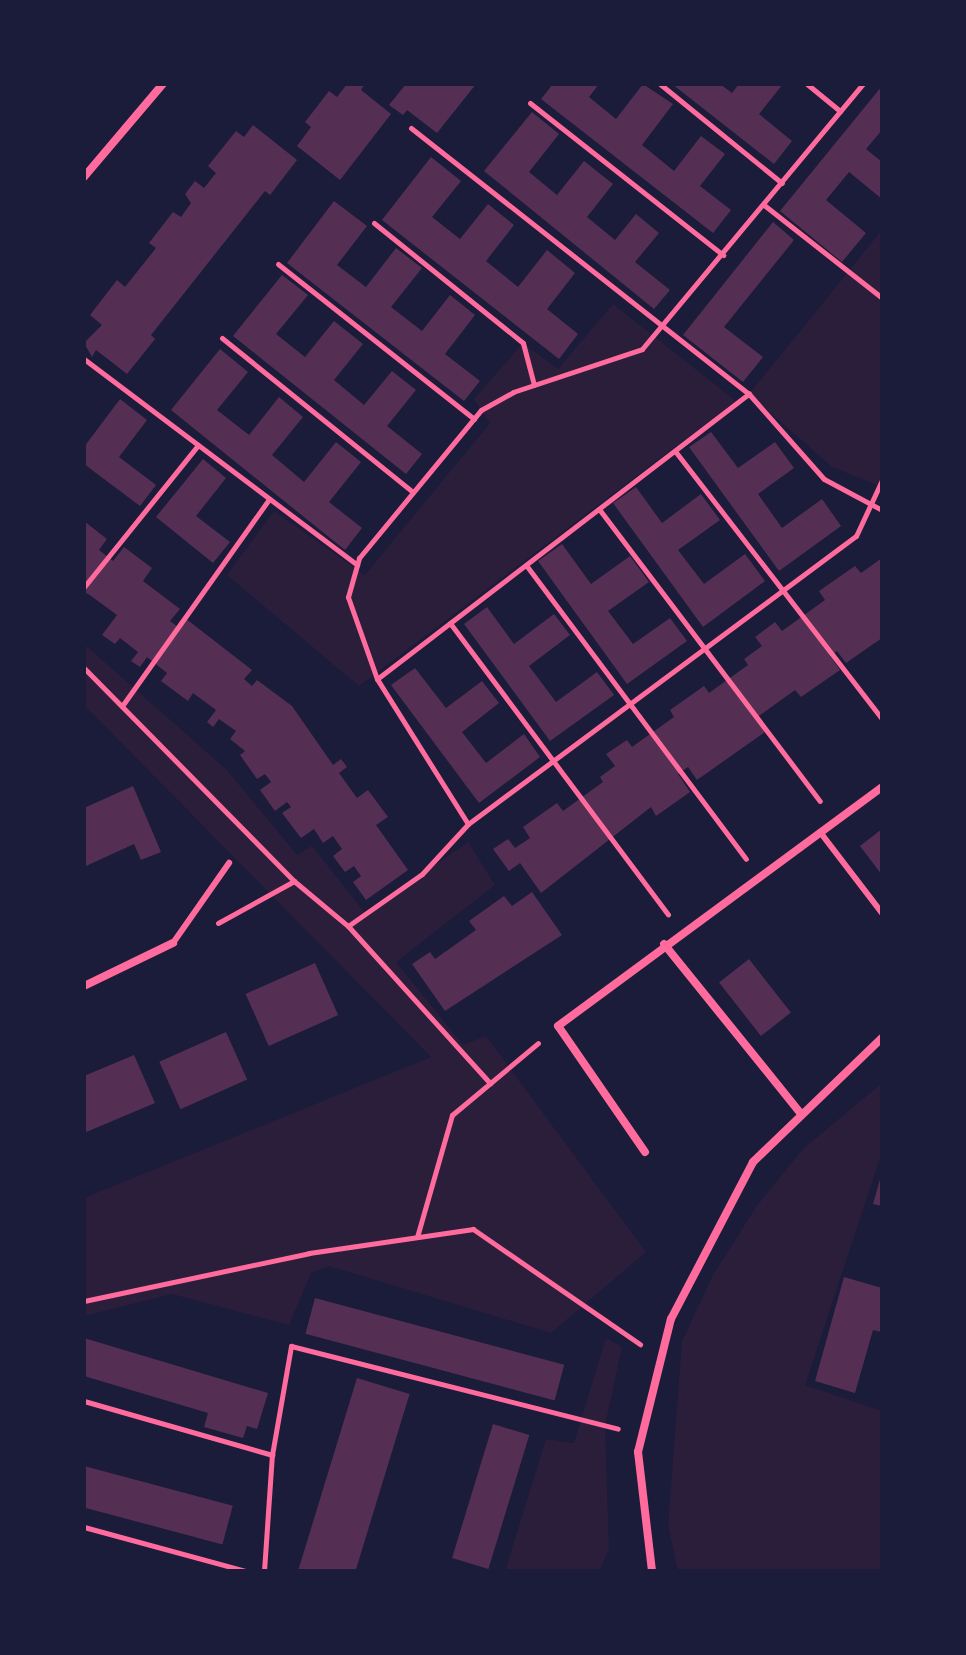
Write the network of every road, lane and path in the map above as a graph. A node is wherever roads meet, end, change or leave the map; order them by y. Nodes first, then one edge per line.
1 (163, 84) edge
2 (660, 84) edge
3 (807, 84) edge
4 (863, 84) edge
5 (530, 103) dead end
6 (840, 111) junction
7 (411, 128) dead end
8 (84, 177) edge
9 (782, 183) junction
10 (764, 205) junction
11 (374, 223) dead end
12 (723, 255) junction
13 (278, 264) dead end
14 (882, 298) edge
15 (662, 329) junction
16 (222, 338) dead end
17 (84, 359) edge
18 (534, 385) junction
19 (749, 394) junction
20 (474, 419) junction
21 (198, 445) junction
22 (675, 451) junction
23 (882, 480) edge
24 (413, 492) junction
25 (269, 499) junction
26 (870, 506) junction
27 (599, 509) junction
28 (882, 510) edge
29 (357, 565) junction
30 (526, 565) junction
31 (84, 587) edge
32 (785, 589) junction
33 (450, 623) junction
34 (705, 648) junction
35 (84, 668) edge
36 (377, 679) junction
37 (630, 704) junction
38 (122, 706) junction
39 (882, 719) edge
40 (556, 758) junction
41 (882, 787) edge
42 (835, 821) junction
43 (468, 824) junction
44 (820, 832) junction
45 (229, 863) dead end
46 (758, 876) junction
47 (294, 881) junction
48 (882, 913) edge
49 (348, 926) junction
50 (681, 932) junction
51 (173, 943) junction
52 (664, 944) junction
53 (84, 986) edge
54 (558, 1026) junction
55 (882, 1038) edge
56 (490, 1083) junction
57 (801, 1114) junction
58 (645, 1152) dead end
59 (417, 1237) junction
60 (84, 1301) edge
61 (661, 1358) junction
62 (84, 1401) edge
63 (642, 1435) junction
64 (272, 1455) junction
65 (84, 1527) edge
66 (246, 1571) edge
67 (264, 1571) edge
68 (652, 1571) edge

1 - 8 street
2 - 9 path
3 - 6 path
4 - 6 path
5 - 12 path
6 - 9 path
7 - 15 path
9 - 10 path
10 - 12 path
10 - 14 path
11 - 18 path
12 - 15 path
13 - 20 path
15 - 18 path
15 - 19 path
16 - 24 path
17 - 21 path
18 - 20 path
19 - 22 path
19 - 26 path
20 - 24 path
21 - 25 path
21 - 31 path
22 - 27 path
22 - 32 path
23 - 26 path
24 - 29 path
25 - 29 path
25 - 38 path
26 - 28 path
26 - 32 path
27 - 30 path
27 - 34 path
29 - 36 path
30 - 33 path
30 - 37 path
32 - 34 path
32 - 39 path
33 - 36 path
33 - 40 path
34 - 37 path
34 - 42 path
35 - 38 path
36 - 43 path
37 - 40 path
37 - 46 path
38 - 47 path
40 - 43 path
40 - 50 path
41 - 42 street
42 - 44 street
43 - 49 path
44 - 46 street
44 - 48 lane
45 - 51 lane
46 - 50 street
47 - 49 path
47 - 51 path
49 - 56 path
50 - 52 street
51 - 53 street
52 - 54 street
52 - 57 street
54 - 56 path
54 - 58 street
55 - 57 street
56 - 59 path
57 - 61 street
59 - 60 path
59 - 61 path
61 - 63 street
62 - 64 path
63 - 64 path
63 - 68 street
64 - 67 path
65 - 66 path

